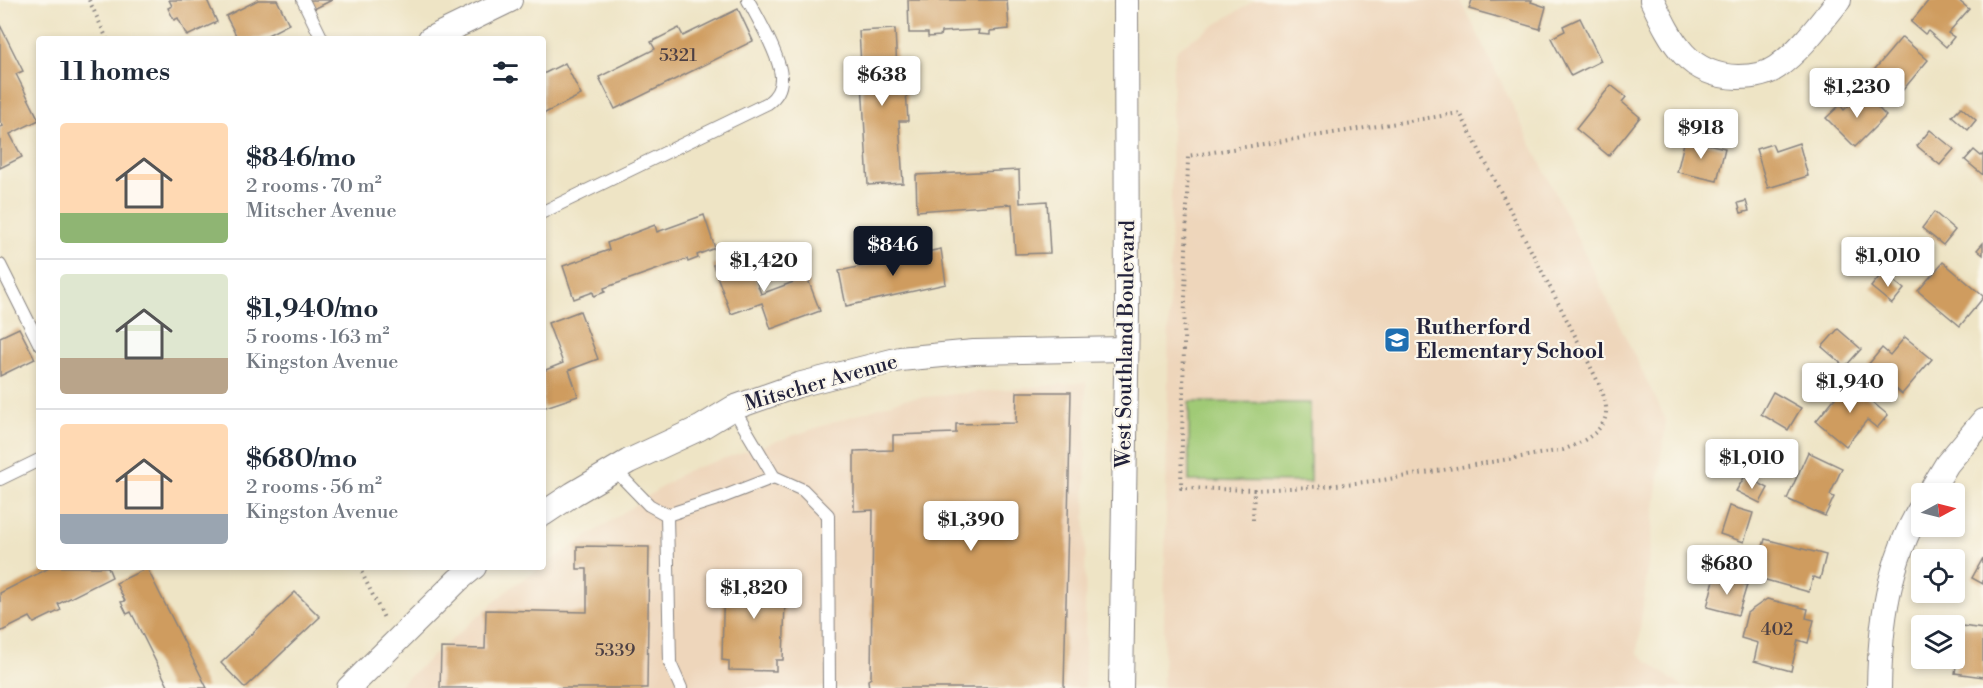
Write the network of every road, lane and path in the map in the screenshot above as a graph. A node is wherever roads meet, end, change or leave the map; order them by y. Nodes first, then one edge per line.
1 (89, 0) edge
2 (303, 0) edge
3 (510, 0) edge
4 (748, 0) edge
5 (1126, 0) edge
6 (1652, 0) edge
7 (1839, 0) edge
8 (106, 36) edge
9 (321, 36) edge
10 (435, 36) edge
11 (546, 211) edge
12 (0, 265) edge
13 (36, 337) edge
14 (1126, 349) junction
15 (733, 408) junction
16 (1983, 421) edge
17 (36, 461) edge
18 (615, 470) junction
19 (774, 477) junction
20 (0, 479) edge
21 (1936, 483) edge
22 (1254, 489) junction
23 (546, 512) edge
24 (667, 515) junction
25 (1253, 520) dead end
26 (1911, 528) edge
27 (360, 570) edge
28 (470, 570) edge
29 (396, 643) junction
30 (349, 688) edge
31 (681, 688) edge
32 (829, 688) edge
33 (1120, 688) edge
34 (1879, 688) edge

1 - 8 path
2 - 9 lane
3 - 10 street
4 - 11 lane
5 - 14 street, West Southland Boulevard
6 - 7 street
12 - 13 lane
14 - 15 street, Mitscher Avenue
14 - 33 street, West Southland Boulevard
15 - 18 street, Mitscher Avenue
15 - 19 lane
16 - 21 street
17 - 20 lane
18 - 23 street, Mitscher Avenue
18 - 24 lane
19 - 24 lane
19 - 32 lane
22 - 22 path
22 - 25 path
24 - 31 lane
26 - 34 street
27 - 29 path
28 - 29 street
29 - 30 street

